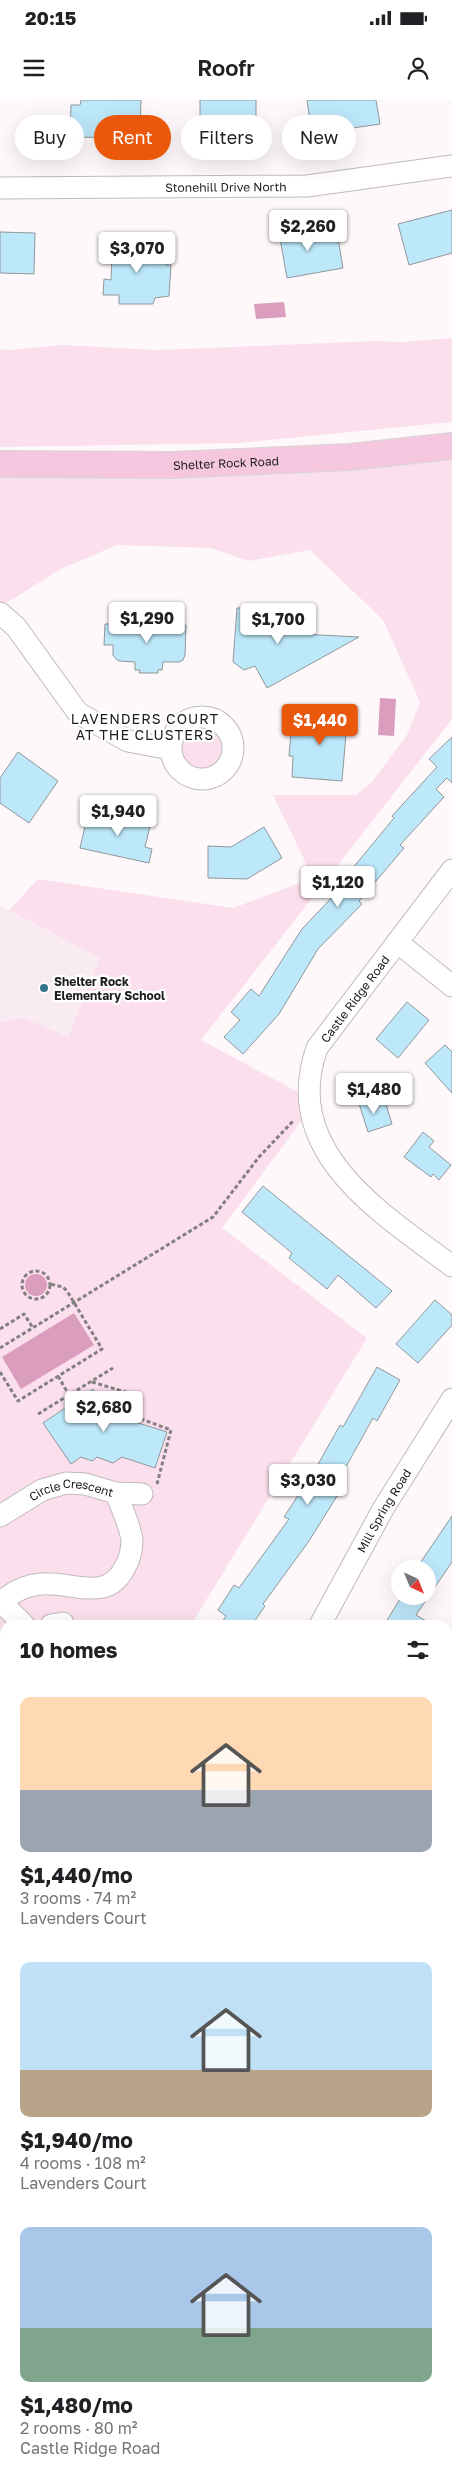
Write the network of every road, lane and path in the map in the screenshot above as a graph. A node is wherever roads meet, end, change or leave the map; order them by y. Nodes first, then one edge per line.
1 (452, 166) edge
2 (0, 188) edge
3 (452, 446) edge
4 (0, 464) edge
5 (0, 613) edge
6 (170, 749) dead end
7 (452, 870) edge
8 (397, 942) junction
9 (452, 986) edge
10 (295, 1118) dead end
11 (452, 1266) edge
12 (50, 1284) junction
13 (74, 1302) junction
14 (33, 1328) junction
15 (0, 1329) edge
16 (0, 1348) edge
17 (113, 1368) dead end
18 (0, 1372) edge
19 (58, 1376) junction
20 (92, 1382) junction
21 (69, 1395) junction
22 (452, 1399) edge
23 (38, 1414) dead end
24 (116, 1493) junction
25 (142, 1494) joint
26 (0, 1516) edge
27 (1, 1602) edge
28 (19, 1620) edge
29 (323, 1620) edge

1 - 2 street, Stonehill Drive North
3 - 4 main road, Shelter Rock Road
5 - 6 street
7 - 8 street, Castle Ridge Road
8 - 9 street
8 - 11 street, Castle Ridge Road
10 - 13 path
12 - 12 path
12 - 13 path
13 - 14 path
13 - 19 path
14 - 15 path
14 - 16 path
17 - 20 path
18 - 19 path
19 - 21 path
20 - 21 path
20 - 25 path
21 - 23 path
22 - 29 street, Mill Spring Road
24 - 25 street
24 - 26 street, Circle Crescent
24 - 27 street, Circle Crescent
27 - 28 street

